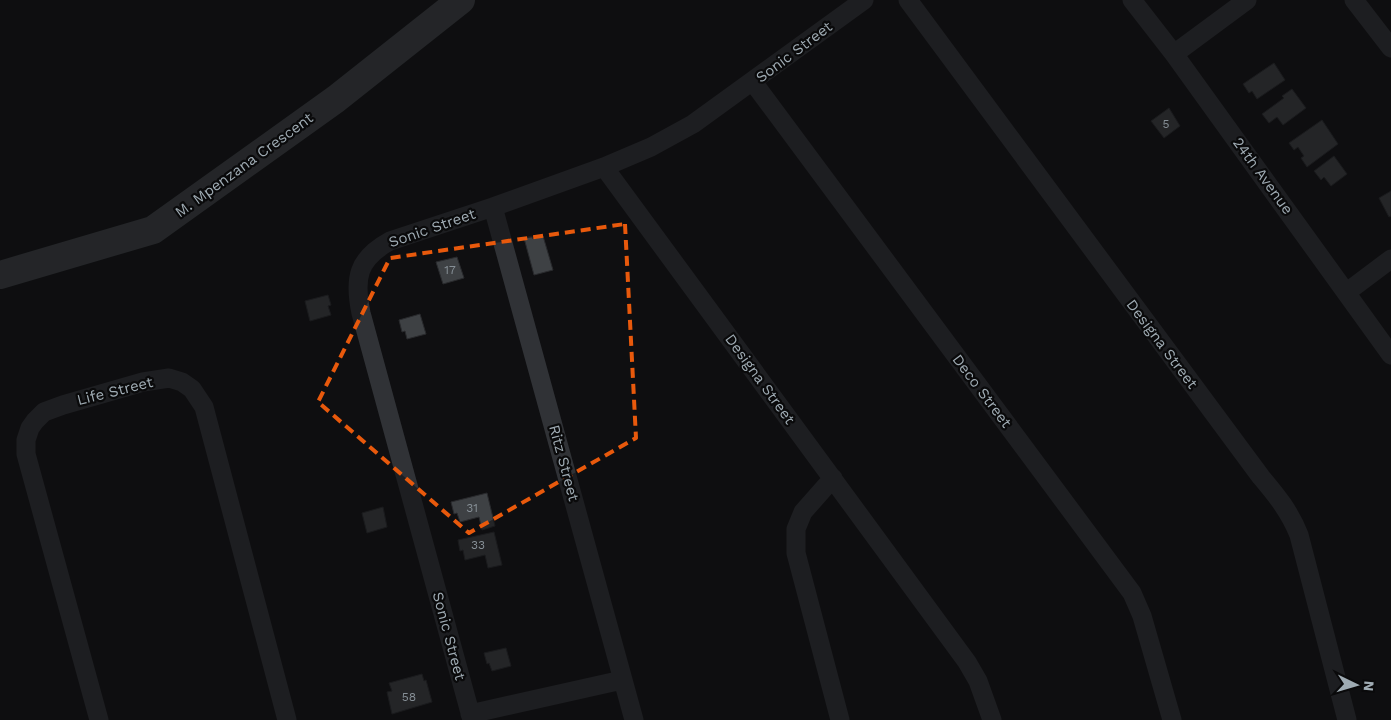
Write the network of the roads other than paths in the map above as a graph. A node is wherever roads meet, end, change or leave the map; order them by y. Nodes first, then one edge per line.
1 (461, 0) edge
2 (864, 0) edge
3 (908, 0) edge
4 (1132, 0) edge
5 (1247, 0) edge
6 (1354, 0) edge
7 (1391, 48) edge
8 (1174, 54) junction
9 (753, 82) junction
10 (604, 167) junction
11 (493, 207) junction
12 (1391, 259) edge
13 (0, 275) edge
14 (1347, 292) junction
15 (1391, 355) edge
16 (833, 478) junction
17 (622, 680) junction
18 (471, 717) edge
19 (99, 720) edge
20 (287, 720) edge
21 (634, 720) edge
22 (840, 720) edge
23 (992, 720) edge
24 (1172, 720) edge
25 (1347, 720) edge

1 - 13 main road, M. Mpenzana Crescent
2 - 9 street, Sonic Street
3 - 25 street, Designa Street
4 - 8 street, 24th Avenue
5 - 8 street
6 - 7 street
8 - 14 street, 24th Avenue
9 - 10 street, Sonic Street
9 - 24 street, Deco Street
10 - 11 street, Sonic Street
10 - 16 street, Designa Street
11 - 17 street, Ritz Street
11 - 18 street, Sonic Street
12 - 14 street
14 - 15 street, 24th Avenue
16 - 22 street
16 - 23 street, Designa Street
17 - 18 street
17 - 21 street, Ritz Street
19 - 20 street, Life Street

